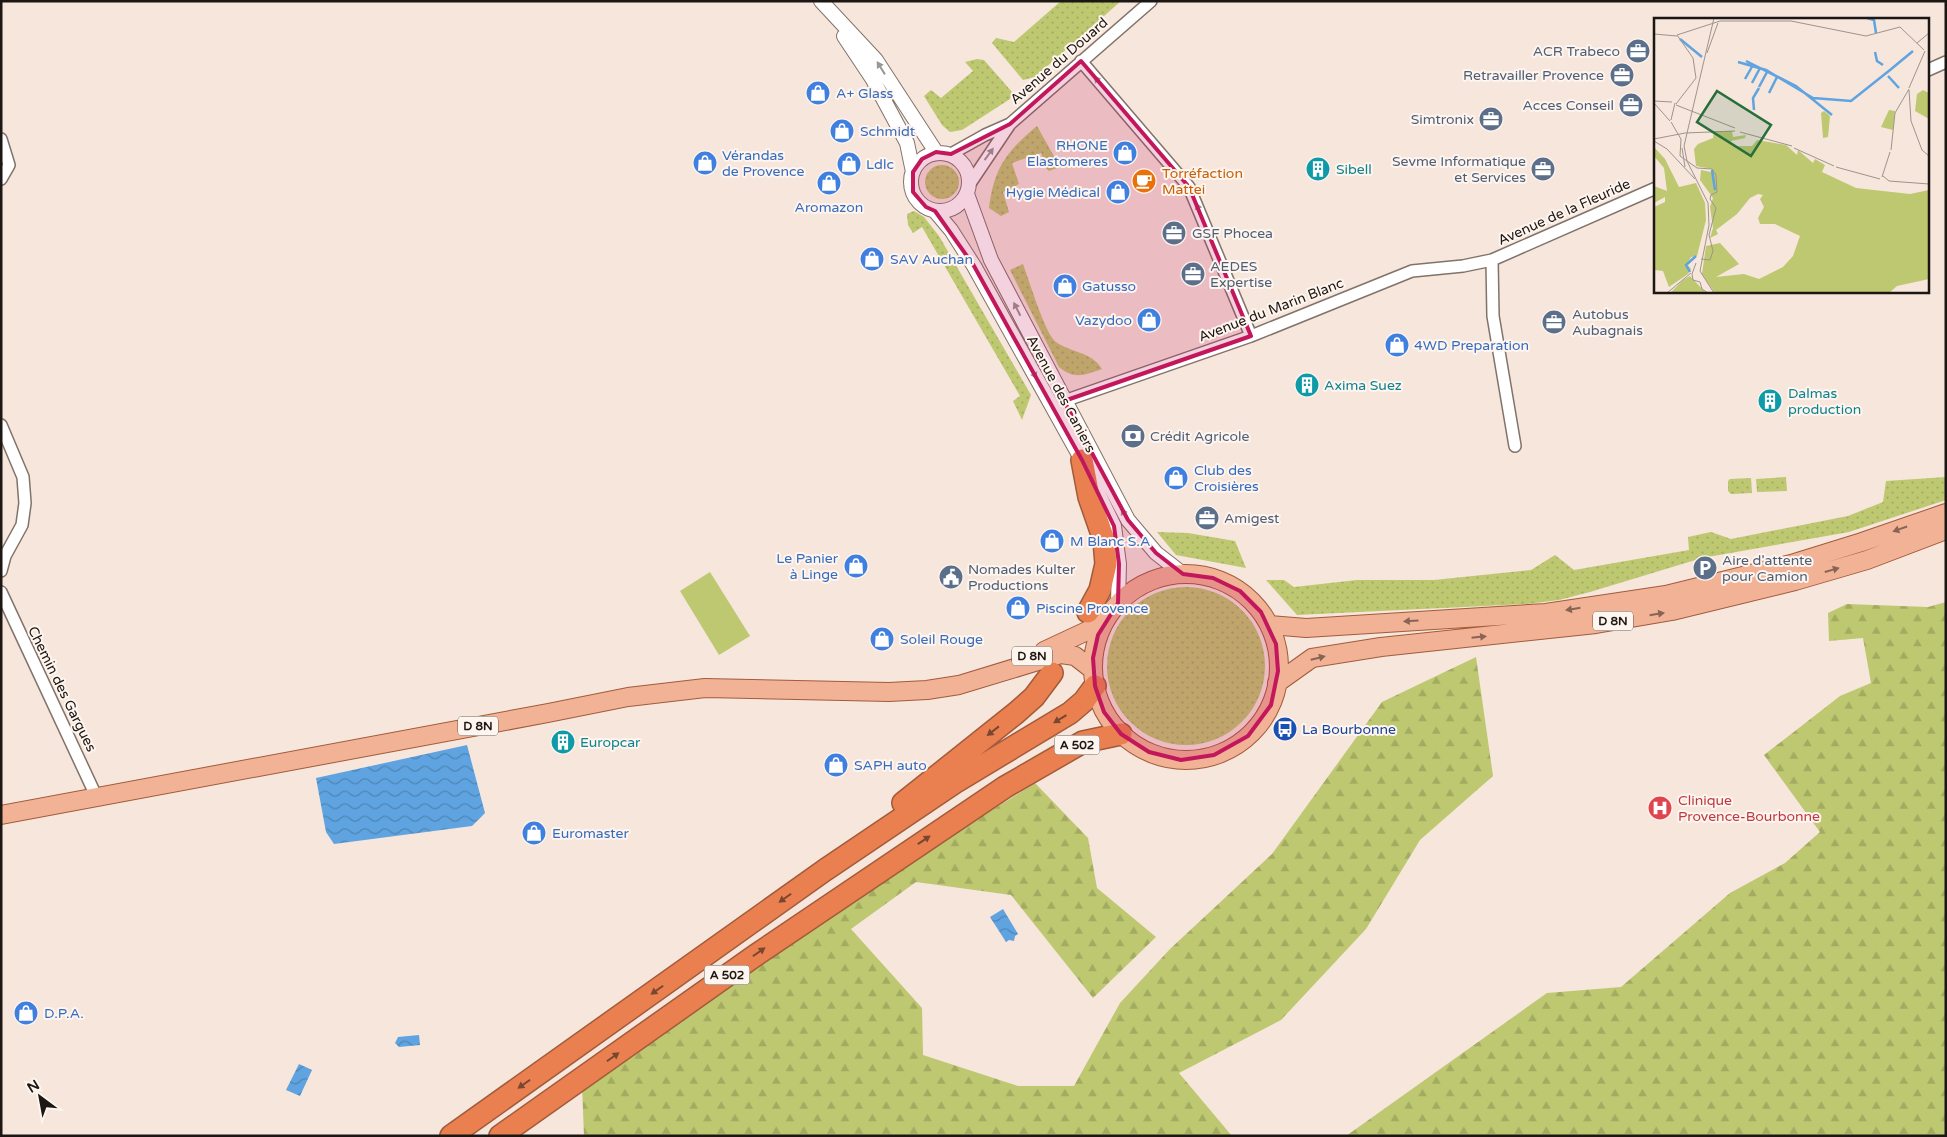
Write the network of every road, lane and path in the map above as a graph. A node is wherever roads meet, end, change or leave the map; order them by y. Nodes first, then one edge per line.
1 (1152, 1) edge
2 (823, 4) edge
3 (1081, 61) junction
4 (1946, 62) edge
5 (1930, 69) edge
6 (1010, 124) junction
7 (1, 139) edge
8 (936, 152) junction
9 (951, 154) junction
10 (912, 172) junction
11 (1, 178) edge
12 (1654, 189) edge
13 (968, 190) junction
14 (935, 210) junction
15 (1492, 260) junction
16 (1250, 336) junction
17 (1064, 401) junction
18 (1, 425) edge
19 (1515, 446) dead end
20 (1082, 460) junction
21 (1946, 513) edge
22 (1946, 530) edge
23 (1, 571) edge
24 (1183, 574) junction
25 (1, 592) edge
26 (1118, 603) junction
27 (1096, 618) junction
28 (1269, 626) junction
29 (1052, 673) dead end
30 (1094, 678) junction
31 (1277, 684) junction
32 (959, 685) junction
33 (1121, 734) junction
34 (98, 798) junction
35 (1, 815) edge
36 (825, 870) junction
37 (452, 1136) edge
38 (500, 1136) edge

1 - 3 street, Avenue du Douard
8 -> 2 street
2 - 10 street
3 - 6 street, Avenue du Douard
16 -> 3 street
4 - 5 street
6 - 9 street, Avenue du Douard
13 -> 6 street, Avenue du Douard
7 - 11 street
8 - 9 street
8 - 10 street
9 - 13 street
10 - 14 street
12 - 15 street, Avenue de la Fleuride
13 - 14 street
17 -> 13 street, Avenue des Caniers
14 -> 20 street, Avenue des Caniers
15 - 16 street, Avenue du Marin Blanc
15 - 19 street, Avenue de la Fleuride
16 - 17 street, Avenue du Marin Blanc
24 -> 17 street, Avenue des Caniers
18 - 23 street
20 - 26 street, Avenue des Caniers
20 - 27 highway
21 -> 28 main road, D 8N
31 -> 22 main road, D 8N
24 - 26 main road
24 - 28 main road
25 - 34 street, Chemin des Gargues
26 - 27 main road
27 - 30 main road
27 - 32 main road, D 8N
28 - 31 main road
29 -> 36 highway
30 - 32 main road, D 8N
30 - 33 main road
30 -> 36 highway, A 502
31 - 33 main road
32 - 34 main road, D 8N
38 -> 33 highway, A 502
34 - 35 main road, D 8N
36 -> 37 highway, A 502

